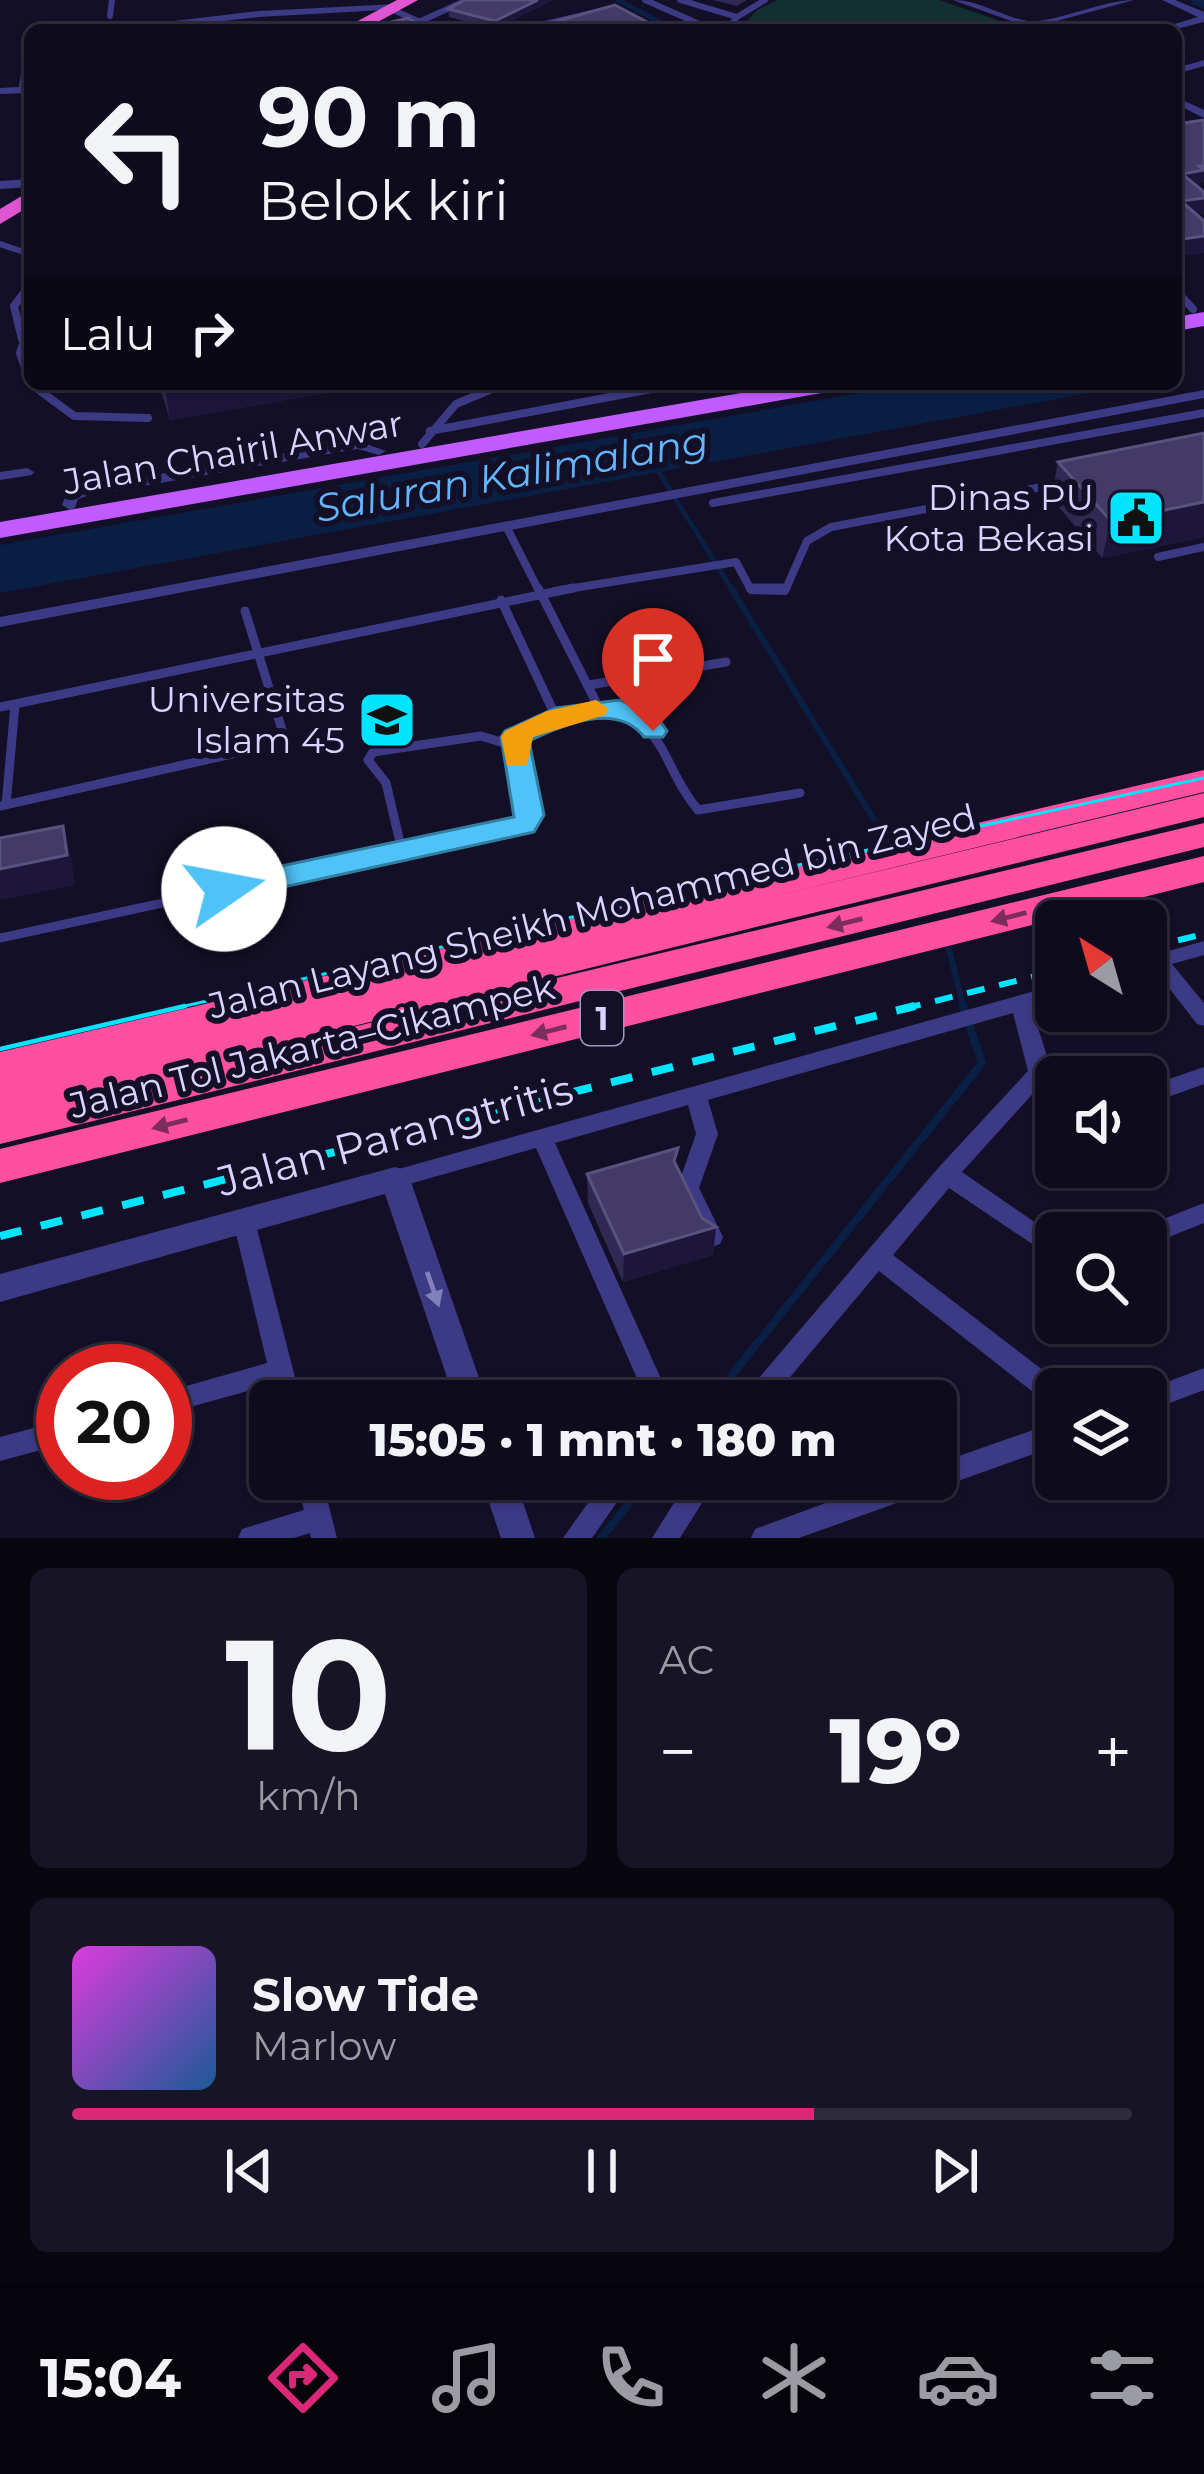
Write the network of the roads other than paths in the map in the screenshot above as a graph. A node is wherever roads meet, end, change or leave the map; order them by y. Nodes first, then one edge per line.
1 (112, 0) edge
2 (431, 0) edge
3 (466, 0) edge
4 (645, 0) edge
5 (680, 0) edge
6 (765, 0) edge
7 (958, 0) edge
8 (1129, 0) edge
9 (1167, 0) edge
10 (608, 13) edge
11 (259, 14) junction
12 (394, 15) edge
13 (110, 16) dead end
14 (737, 17) junction
15 (1204, 18) edge
16 (195, 24) edge
17 (266, 24) edge
18 (541, 24) edge
19 (699, 24) edge
20 (732, 24) edge
21 (1028, 24) edge
22 (1035, 24) edge
23 (24, 187) edge
24 (0, 205) edge
25 (24, 293) edge
26 (24, 334) edge
27 (40, 390) edge
28 (481, 390) edge
29 (647, 390) edge
30 (749, 390) edge
31 (753, 390) edge
32 (1204, 394) edge
33 (1204, 413) edge
34 (148, 418) dead end
35 (426, 437) junction
36 (382, 457) junction
37 (27, 472) dead end
38 (0, 476) edge
39 (1070, 482) edge
40 (713, 503) dead end
41 (0, 517) edge
42 (506, 526) junction
43 (0, 530) edge
44 (1204, 547) edge
45 (1158, 557) dead end
46 (541, 593) junction
47 (501, 600) junction
48 (244, 611) dead end
49 (0, 622) edge
50 (258, 649) junction
51 (726, 662) dead end
52 (589, 685) junction
53 (15, 705) junction
54 (0, 707) edge
55 (599, 708) junction
56 (556, 717) junction
57 (6, 742) edge
58 (514, 746) junction
59 (4, 775) edge
60 (1204, 781) edge
61 (800, 793) dead end
62 (1204, 805) edge
63 (3, 806) edge
64 (1204, 836) edge
65 (402, 850) junction
66 (1204, 869) edge
67 (0, 938) edge
68 (1204, 948) edge
69 (1167, 958) edge
70 (1167, 978) edge
71 (1035, 1000) edge
72 (1011, 1008) junction
73 (1204, 1018) edge
74 (1035, 1063) edge
75 (0, 1067) edge
76 (1204, 1075) edge
77 (1035, 1076) edge
78 (1167, 1088) edge
79 (696, 1095) junction
80 (0, 1097) edge
81 (0, 1128) edge
82 (542, 1138) junction
83 (0, 1166) edge
84 (947, 1174) junction
85 (394, 1179) junction
86 (1204, 1214) edge
87 (244, 1220) junction
88 (1167, 1228) edge
89 (1035, 1235) edge
90 (712, 1237) edge
91 (877, 1256) junction
92 (0, 1288) edge
93 (282, 1370) junction
94 (1035, 1379) edge
95 (1204, 1379) edge
96 (285, 1380) edge
97 (464, 1380) edge
98 (650, 1380) edge
99 (778, 1380) edge
100 (1167, 1393) edge
101 (192, 1395) edge
102 (36, 1439) edge
103 (1035, 1442) edge
104 (0, 1449) edge
105 (957, 1469) edge
106 (505, 1500) edge
107 (605, 1500) edge
108 (690, 1500) edge
109 (842, 1500) edge
110 (322, 1528) edge
111 (251, 1538) edge
112 (518, 1538) edge
113 (577, 1538) edge
114 (665, 1538) edge
115 (764, 1538) edge

1 - 13 lane
2 - 12 highway
3 - 12 lane
4 - 19 lane
5 - 14 lane
6 - 14 lane
7 - 21 street
8 - 22 street
9 - 15 street
10 - 18 lane
11 - 12 street
11 - 16 street
11 - 17 street
14 - 20 lane
23 - 24 highway
25 - 26 lane
27 - 34 lane
28 - 35 lane
29 - 35 lane
30 - 35 main road, Jalan Chairil Anwar
31 - 36 main road, Jalan Chairil Anwar
32 - 42 street
33 - 40 lane
35 - 36 main road, Jalan Chairil Anwar
36 - 41 main road, Jalan Chairil Anwar
36 - 43 main road, Jalan Chairil Anwar
37 - 38 street
39 - 46 lane
42 - 46 lane
42 - 49 street
44 - 45 lane
46 - 47 lane
46 - 52 lane
47 - 50 lane
47 - 56 lane
48 - 50 lane
50 - 53 lane
50 - 63 lane
51 - 52 lane
52 - 55 lane
53 - 54 lane
53 - 57 lane
55 - 56 lane
55 - 61 lane
56 - 58 lane
57 - 59 lane
58 - 65 lane
58 - 65 lane
59 - 63 lane
60 - 75 highway, Jalan Tol Jakarta–Cikampek
62 - 80 highway, Jalan Layang Sheikh Mohammed bin Zayed / 1
64 -> 81 highway, Jalan Layang Sheikh Mohammed bin Zayed / 1
65 - 67 lane
66 -> 83 highway, Jalan Tol Jakarta–Cikampek / 1
68 - 69 street
70 - 73 street
71 - 72 street, Jalan Parangtritis
72 - 74 street
72 - 79 street, Jalan Parangtritis
76 - 78 street
77 - 84 street
79 - 82 street, Jalan Parangtritis
79 - 90 street
82 - 85 street, Jalan Parangtritis
82 - 98 street
84 - 89 street
84 - 91 street
85 - 87 street, Jalan Parangtritis
85 -> 97 street
86 - 88 street
87 - 92 street, Jalan Parangtritis
87 - 93 street
91 - 94 street
91 - 99 street
93 - 96 street
93 - 101 street
95 - 100 street
102 - 104 street
103 - 105 street
106 - 112 street
107 - 113 street
108 - 114 street
109 - 115 street
110 - 111 street

